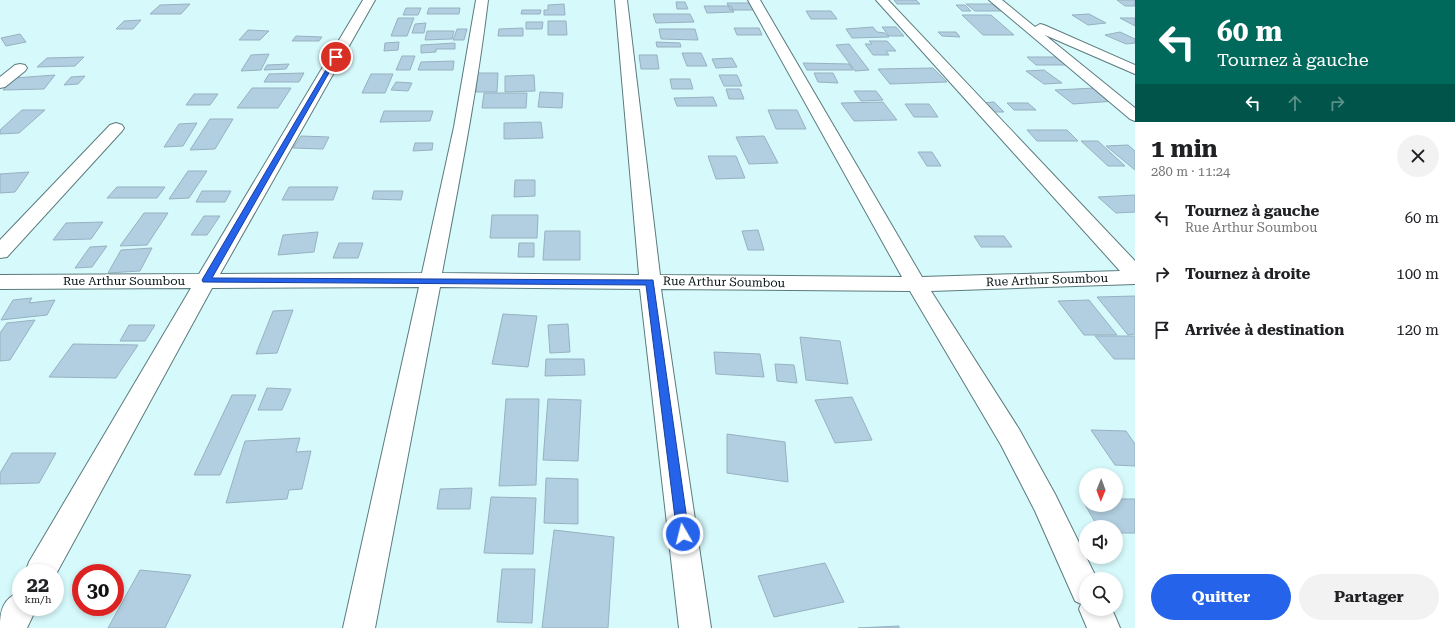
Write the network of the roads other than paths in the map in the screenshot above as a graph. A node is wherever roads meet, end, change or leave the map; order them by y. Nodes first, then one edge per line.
1 (369, 0) edge
2 (482, 0) edge
3 (621, 0) edge
4 (754, 0) edge
5 (882, 0) edge
6 (995, 0) edge
7 (1014, 17) junction
8 (20, 68) dead end
9 (1135, 70) edge
10 (0, 84) edge
11 (1135, 116) edge
12 (116, 128) dead end
13 (0, 252) edge
14 (1135, 275) edge
15 (206, 280) junction
16 (431, 280) junction
17 (0, 282) edge
18 (650, 282) junction
19 (916, 284) junction
20 (45, 564) edge
21 (1079, 575) edge
22 (16, 616) edge
23 (1098, 616) edge
24 (9, 628) edge
25 (359, 628) edge
26 (695, 628) edge
27 (1104, 628) edge

1 - 15 street
2 - 16 street
3 - 18 street
4 - 19 street
5 - 14 street
6 - 7 street
7 - 9 street
7 - 11 street
8 - 10 street
12 - 13 street
14 - 19 street, Rue Arthur Soumbou
15 - 16 street, Rue Arthur Soumbou
15 - 17 street, Rue Arthur Soumbou
15 - 20 street
16 - 18 street, Rue Arthur Soumbou
16 - 25 street
18 - 19 street, Rue Arthur Soumbou
18 - 26 street
19 - 21 street
22 - 24 street
23 - 27 street

